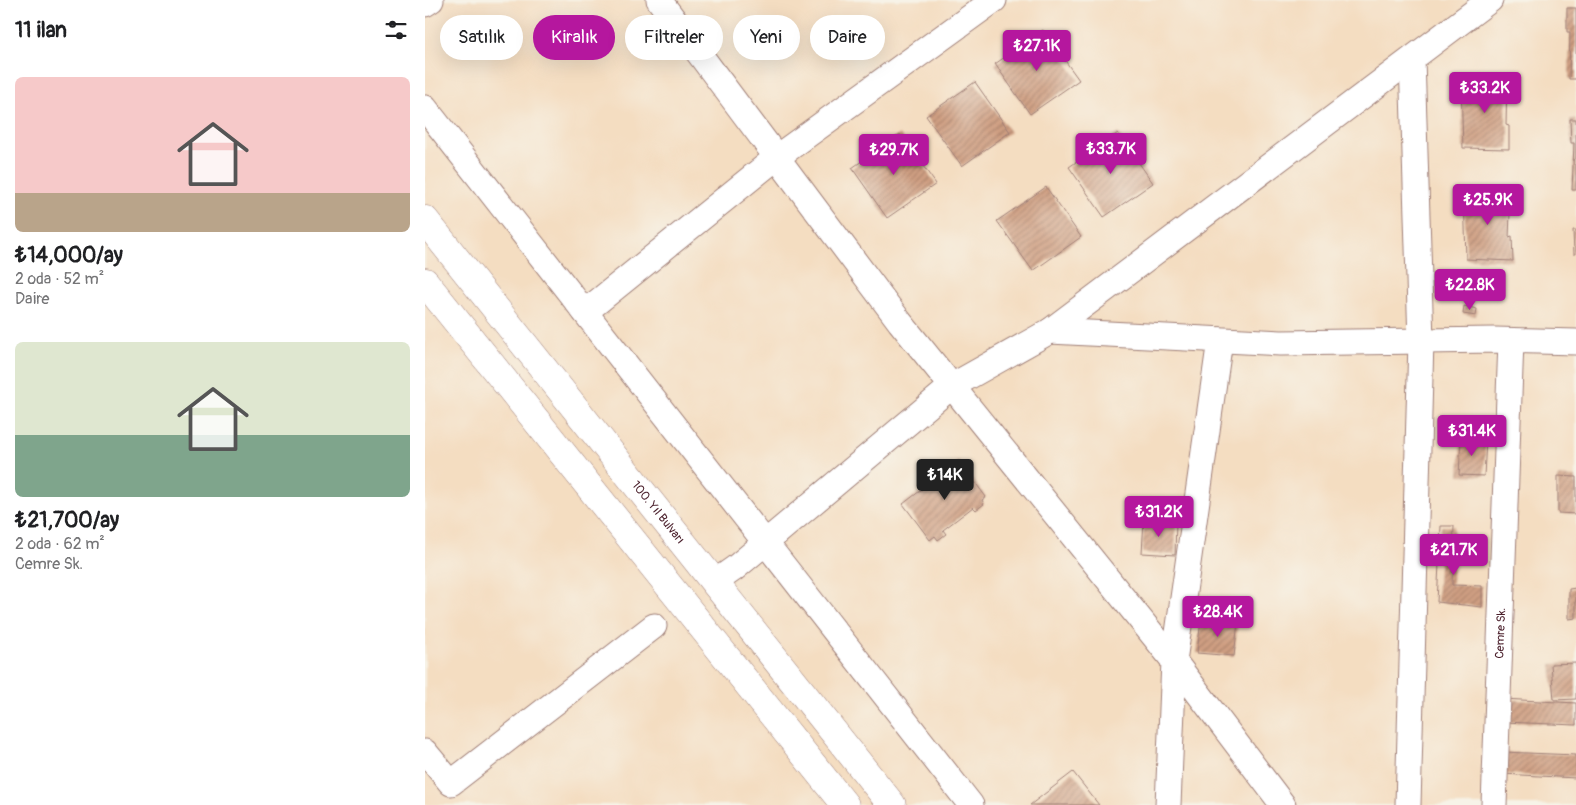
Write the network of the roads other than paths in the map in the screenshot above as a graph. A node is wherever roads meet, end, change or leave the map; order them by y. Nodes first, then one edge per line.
1 (431, 0) edge
2 (659, 0) edge
3 (994, 0) edge
4 (1490, 0) edge
5 (425, 4) edge
6 (1412, 59) junction
7 (425, 108) edge
8 (777, 157) junction
9 (425, 220) edge
10 (425, 282) edge
11 (585, 312) junction
12 (1050, 331) junction
13 (1220, 340) junction
14 (1511, 340) junction
15 (1421, 341) junction
16 (1576, 342) edge
17 (952, 386) junction
18 (765, 542) junction
19 (715, 582) junction
20 (654, 626) dead end
21 (1174, 660) junction
22 (425, 752) edge
23 (845, 805) edge
24 (892, 805) edge
25 (971, 805) edge
26 (1168, 805) edge
27 (1283, 805) edge
28 (1408, 805) edge
29 (1494, 805) edge

1 - 5 street
2 - 8 street
3 - 8 street
4 - 6 street
6 - 12 street
6 - 15 street
7 - 11 street
8 - 11 street
8 - 17 street
9 - 19 main road, 100. Yıl Bulvarı
10 - 23 main road
11 - 18 street
12 - 13 street
12 - 17 street
13 - 15 street
13 - 21 street
14 - 15 street
14 - 16 street
14 - 29 street, Cemre Sk.
15 - 28 street
17 - 18 street
17 - 21 street
18 - 19 street
18 - 25 street
19 - 24 main road, 100. Yıl Bulvarı
20 - 22 street
21 - 26 street
21 - 27 street

